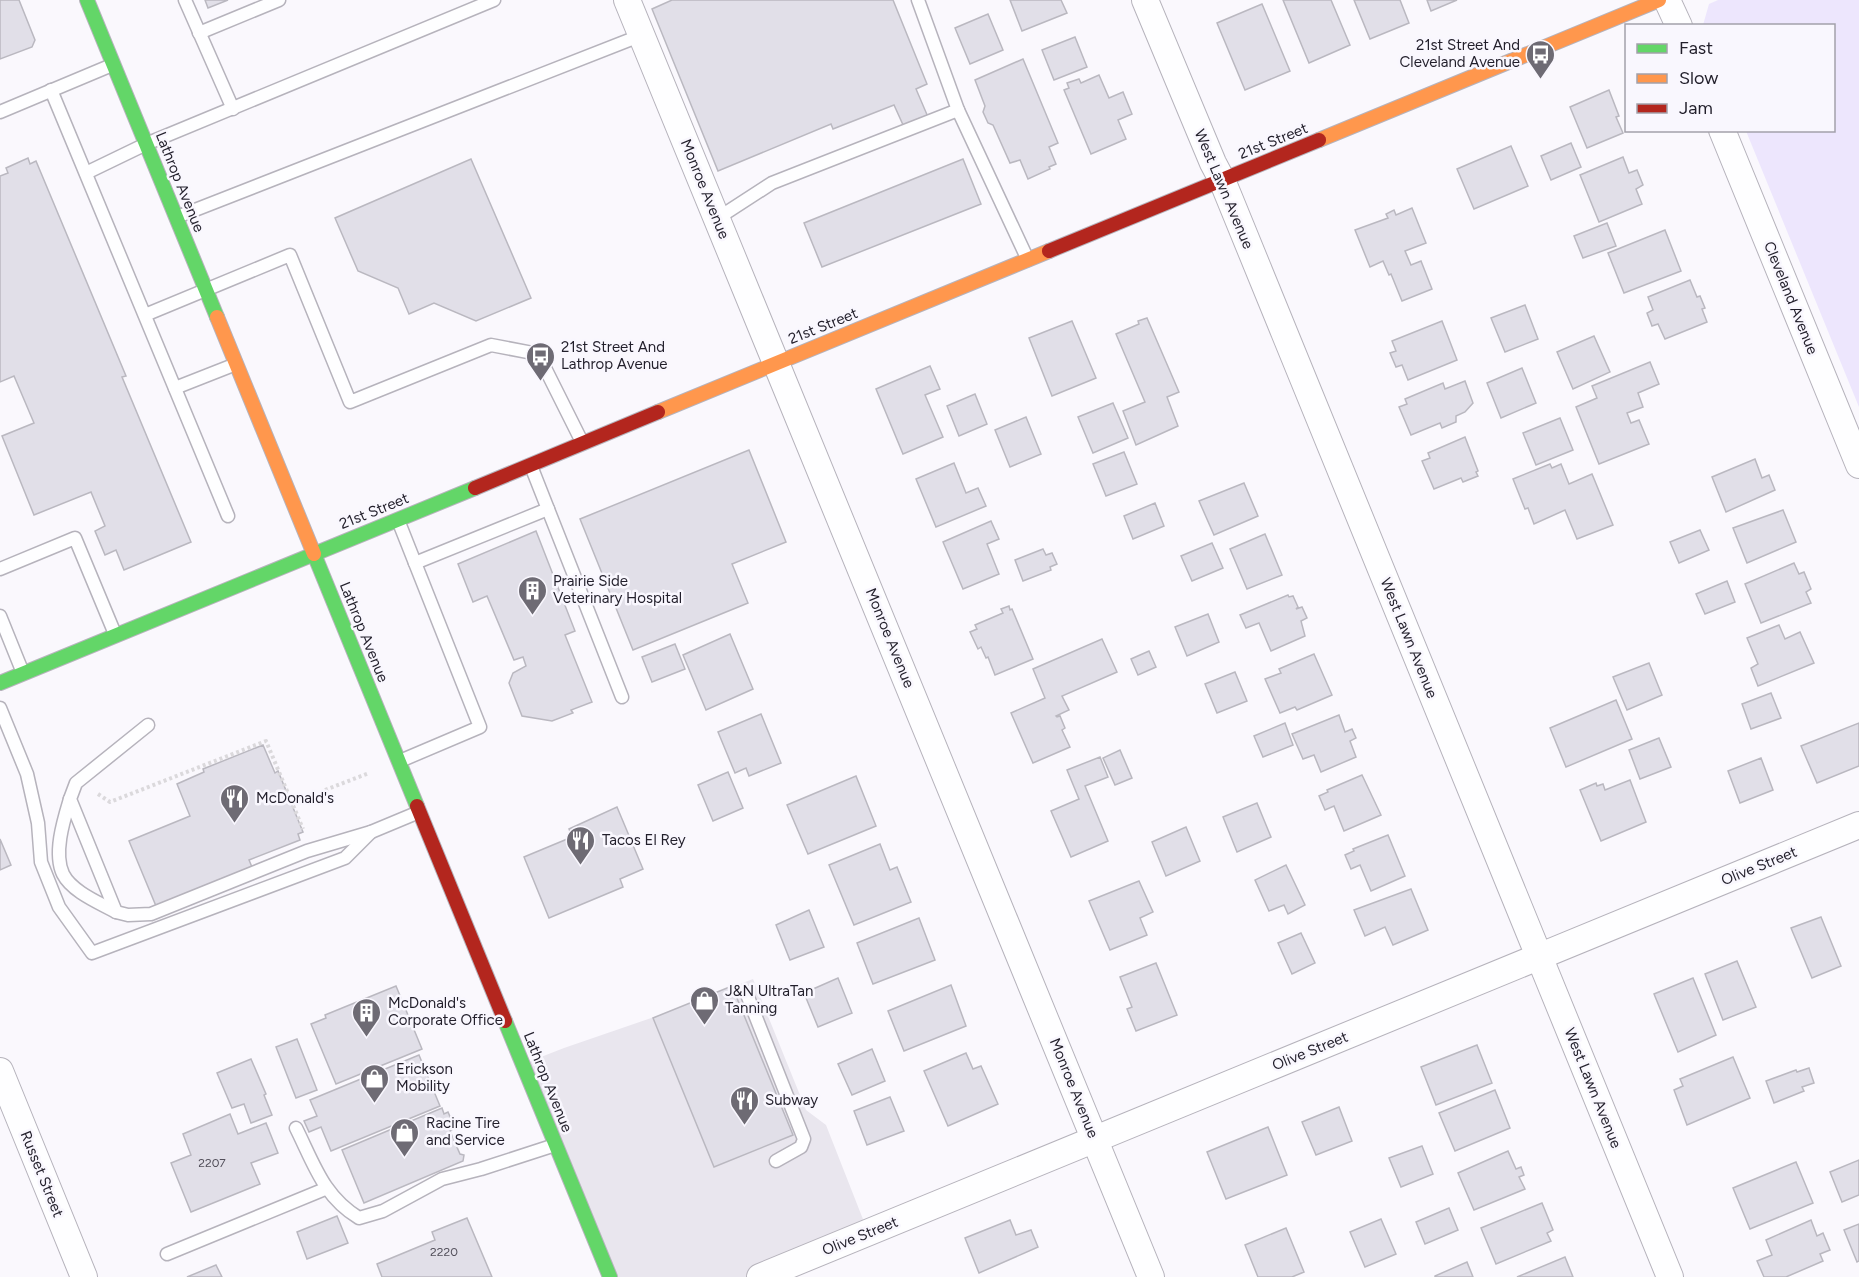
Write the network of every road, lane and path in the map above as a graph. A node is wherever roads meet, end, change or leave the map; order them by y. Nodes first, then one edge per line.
1 (87, 0) edge
2 (185, 0) edge
3 (279, 0) edge
4 (494, 0) edge
5 (627, 0) edge
6 (918, 0) edge
7 (1146, 0) edge
8 (1659, 0) edge
9 (1667, 0) edge
10 (1678, 24) edge
11 (199, 33) junction
12 (642, 35) junction
13 (113, 64) junction
14 (51, 90) junction
15 (233, 109) junction
16 (958, 110) junction
17 (0, 112) edge
18 (1723, 132) edge
19 (146, 144) junction
20 (86, 173) junction
21 (1222, 180) junction
22 (176, 217) junction
23 (717, 218) junction
24 (1028, 260) junction
25 (206, 290) junction
26 (145, 315) junction
27 (237, 363) junction
28 (777, 363) junction
29 (175, 388) junction
30 (583, 443) junction
31 (530, 465) junction
32 (1859, 465) edge
33 (548, 509) junction
34 (228, 516) dead end
35 (398, 519) junction
36 (314, 554) junction
37 (415, 563) junction
38 (0, 568) edge
39 (0, 616) edge
40 (116, 636) junction
41 (23, 674) junction
42 (0, 684) edge
43 (622, 697) dead end
44 (0, 708) edge
45 (148, 724) dead end
46 (399, 761) junction
47 (76, 783) junction
48 (325, 790) dead end
49 (70, 799) junction
50 (420, 812) junction
51 (38, 823) junction
52 (1859, 825) edge
53 (370, 831) junction
54 (305, 835) dead end
55 (60, 854) junction
56 (116, 912) junction
57 (1539, 956) junction
58 (746, 992) dead end
59 (0, 1071) edge
60 (296, 1128) dead end
61 (1095, 1139) junction
62 (556, 1144) junction
63 (776, 1161) dead end
64 (326, 1189) junction
65 (167, 1254) dead end
66 (84, 1277) edge
67 (610, 1277) edge
68 (760, 1277) edge
69 (1151, 1277) edge
70 (1670, 1277) edge

1 - 13 street, Lathrop Avenue
2 - 11 lane
3 - 11 lane
4 - 15 lane
5 - 12 street, Monroe Avenue
6 - 16 lane
7 - 21 street, West Lawn Avenue
8 - 21 street, 21st Street
9 - 10 street
11 - 15 lane
12 - 22 lane
12 - 23 street, Monroe Avenue
13 - 14 lane
13 - 19 street, Lathrop Avenue
14 - 17 lane
14 - 20 lane
15 - 19 lane
16 - 23 lane
16 - 24 lane
18 - 32 street, Cleveland Avenue
19 - 20 lane
19 - 22 street, Lathrop Avenue
20 - 26 lane
21 - 24 street, 21st Street
21 - 57 street, West Lawn Avenue
22 - 25 street, Lathrop Avenue
23 - 28 street, Monroe Avenue
24 - 28 street, 21st Street
25 - 26 lane
25 - 27 street, Lathrop Avenue
25 - 30 lane
26 - 29 lane
27 - 29 lane
27 - 36 street, Lathrop Avenue
28 - 30 street, 21st Street
28 - 61 street, Monroe Avenue
29 - 34 lane
30 - 31 street, 21st Street
31 - 33 lane
31 - 35 street, 21st Street
33 - 37 lane
33 - 43 lane
35 - 36 street, 21st Street
35 - 37 lane
36 - 40 street, 21st Street
36 - 46 street, Lathrop Avenue
37 - 46 lane
38 - 40 lane
39 - 41 lane
40 - 41 street, 21st Street
41 - 42 street, 21st Street
44 - 51 lane
45 - 47 lane
46 - 48 path
46 - 50 street, Lathrop Avenue
47 - 49 lane
47 - 54 path
49 - 55 lane
49 - 56 lane
50 - 53 lane
50 - 62 street, Lathrop Avenue
51 - 53 lane
51 - 55 lane
52 - 57 street, Olive Street
53 - 56 lane
55 - 56 lane
57 - 61 street, Olive Street
57 - 70 street, West Lawn Avenue
58 - 63 lane
59 - 66 street, Russet Street
60 - 64 lane
61 - 68 street, Olive Street
61 - 69 street, Monroe Avenue
62 - 64 lane
62 - 67 street, Lathrop Avenue
64 - 65 lane

